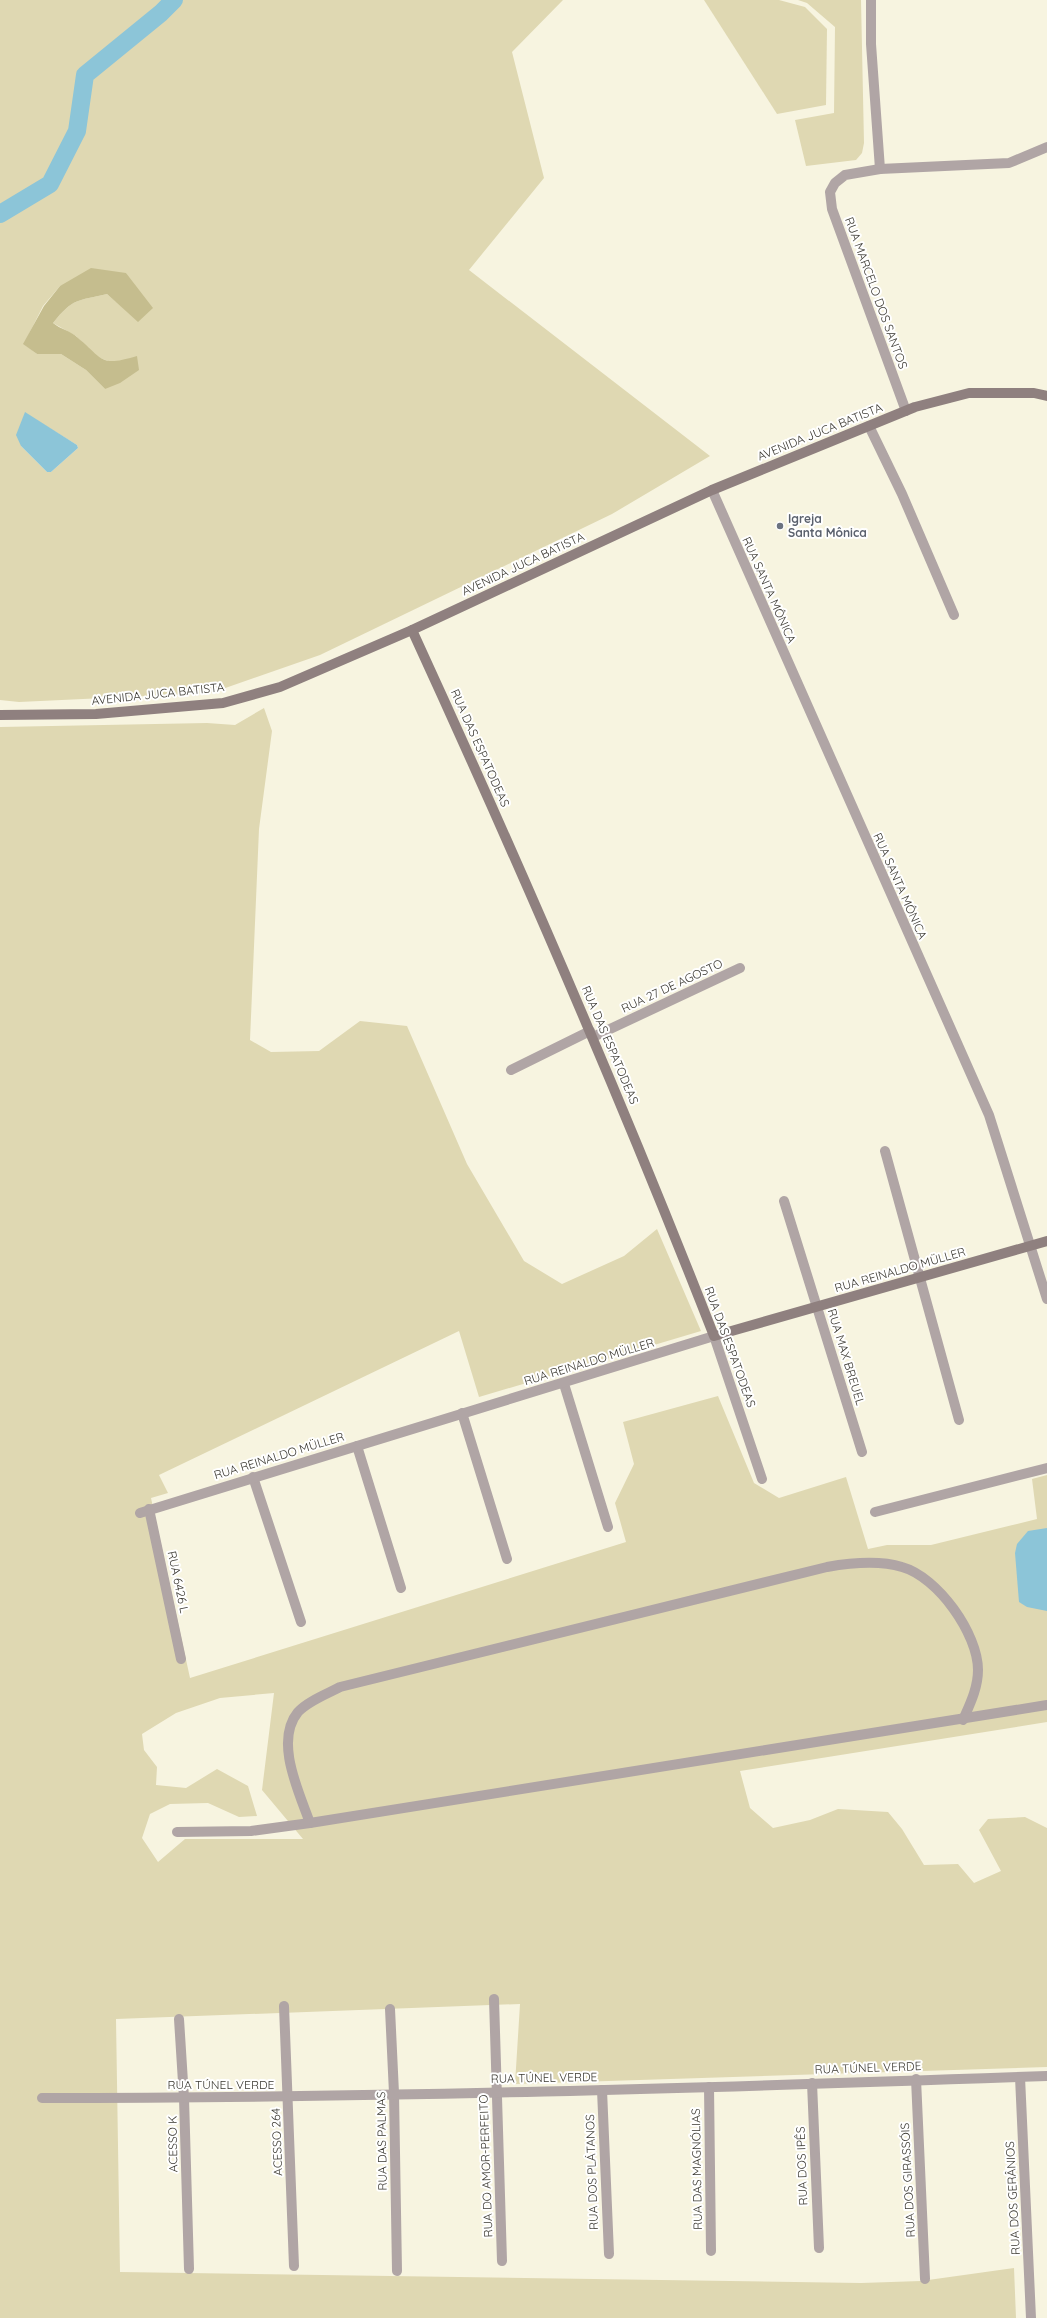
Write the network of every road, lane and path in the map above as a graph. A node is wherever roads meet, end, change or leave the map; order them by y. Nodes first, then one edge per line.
1 (871, 0) edge
2 (1047, 147) edge
3 (880, 169) junction
4 (1047, 396) edge
5 (906, 411) junction
6 (869, 426) junction
7 (712, 490) junction
8 (954, 615) dead end
9 (412, 630) junction
10 (0, 715) edge
11 (740, 968) dead end
12 (591, 1034) junction
13 (511, 1070) dead end
14 (885, 1151) dead end
15 (784, 1201) dead end
16 (1047, 1241) edge
17 (1030, 1246) junction
18 (920, 1278) junction
19 (1047, 1299) edge
20 (817, 1307) junction
21 (714, 1336) junction
22 (564, 1384) junction
23 (462, 1413) junction
24 (959, 1420) dead end
25 (357, 1446) junction
26 (862, 1452) dead end
27 (1047, 1468) edge
28 (253, 1477) junction
29 (762, 1479) dead end
30 (144, 1511) joint
31 (875, 1512) dead end
32 (608, 1527) dead end
33 (507, 1559) dead end
34 (401, 1588) dead end
35 (301, 1622) dead end
36 (181, 1659) dead end
37 (1047, 1705) edge
38 (963, 1720) junction
39 (310, 1823) junction
40 (177, 1832) dead end
41 (494, 1999) dead end
42 (390, 2010) dead end
43 (285, 2011) dead end
44 (179, 2019) dead end
45 (1047, 2076) edge
46 (1020, 2077) junction
47 (916, 2080) junction
48 (812, 2083) junction
49 (709, 2087) junction
50 (602, 2090) junction
51 (394, 2093) junction
52 (497, 2093) junction
53 (42, 2098) dead end
54 (184, 2098) junction
55 (288, 2098) junction
56 (818, 2248) dead end
57 (711, 2251) dead end
58 (609, 2254) dead end
59 (502, 2261) dead end
60 (294, 2266) dead end
61 (189, 2269) dead end
62 (397, 2271) dead end
63 (925, 2279) dead end
64 (1031, 2318) edge

1 - 3 street
2 - 3 street
3 - 5 street, RUA MARCELO DOS SANTOS
4 - 5 main road, AVENIDA JUCA BATISTA
5 - 6 main road, AVENIDA JUCA BATISTA
6 - 7 main road, AVENIDA JUCA BATISTA
6 - 8 street
7 - 9 main road, AVENIDA JUCA BATISTA
7 - 17 street, RUA SANTA MÔNICA
9 - 10 main road, AVENIDA JUCA BATISTA
9 - 12 main road, RUA DAS ESPATODEAS
11 - 12 street, RUA 27 DE AGOSTO
12 - 13 street, RUA 27 DE AGOSTO
12 - 21 main road, RUA DAS ESPATODEAS
14 - 18 street
15 - 20 street, RUA MAX BREUEL
16 - 17 main road, RUA REINALDO MÜLLER
17 - 18 main road, RUA REINALDO MÜLLER
17 - 19 street, RUA SANTA MÔNICA
18 - 20 main road, RUA REINALDO MÜLLER
18 - 24 street
20 - 21 main road, RUA REINALDO MÜLLER
20 - 26 street, RUA MAX BREUEL
21 - 22 street, RUA REINALDO MÜLLER
21 - 29 street, RUA DAS ESPATODEAS
22 - 23 street, RUA REINALDO MÜLLER
22 - 32 street
23 - 25 street, RUA REINALDO MÜLLER
23 - 33 street
25 - 28 street, RUA REINALDO MÜLLER
25 - 34 street
27 - 31 street
28 - 30 street, RUA REINALDO MÜLLER
28 - 35 street
30 - 36 street, RUA 6426 L
37 - 38 street
38 - 39 street
38 - 39 street
39 - 40 street
41 - 52 street, RUA DO AMOR-PERFEITO
42 - 51 street, RUA DAS PALMAS
43 - 55 street, ACESSO 264
44 - 54 street, ACESSO K
45 - 46 street, RUA TÚNEL VERDE
46 - 47 street, RUA TÚNEL VERDE
46 - 64 street, RUA DOS GERÂNIOS
47 - 48 street, RUA TÚNEL VERDE
47 - 63 street, RUA DOS GIRASSÓIS
48 - 49 street, RUA TÚNEL VERDE
48 - 56 street, RUA DOS IPÊS
49 - 50 street, RUA TÚNEL VERDE
49 - 57 street, RUA DAS MAGNÓLIAS
50 - 52 street, RUA TÚNEL VERDE
50 - 58 street, RUA DOS PLÁTANOS
51 - 52 street, RUA TÚNEL VERDE
51 - 55 street, RUA TÚNEL VERDE
51 - 62 street, RUA DAS PALMAS
52 - 59 street, RUA DO AMOR-PERFEITO
53 - 54 street, RUA TÚNEL VERDE
54 - 55 street, RUA TÚNEL VERDE
54 - 61 street, ACESSO K
55 - 60 street, ACESSO 264

